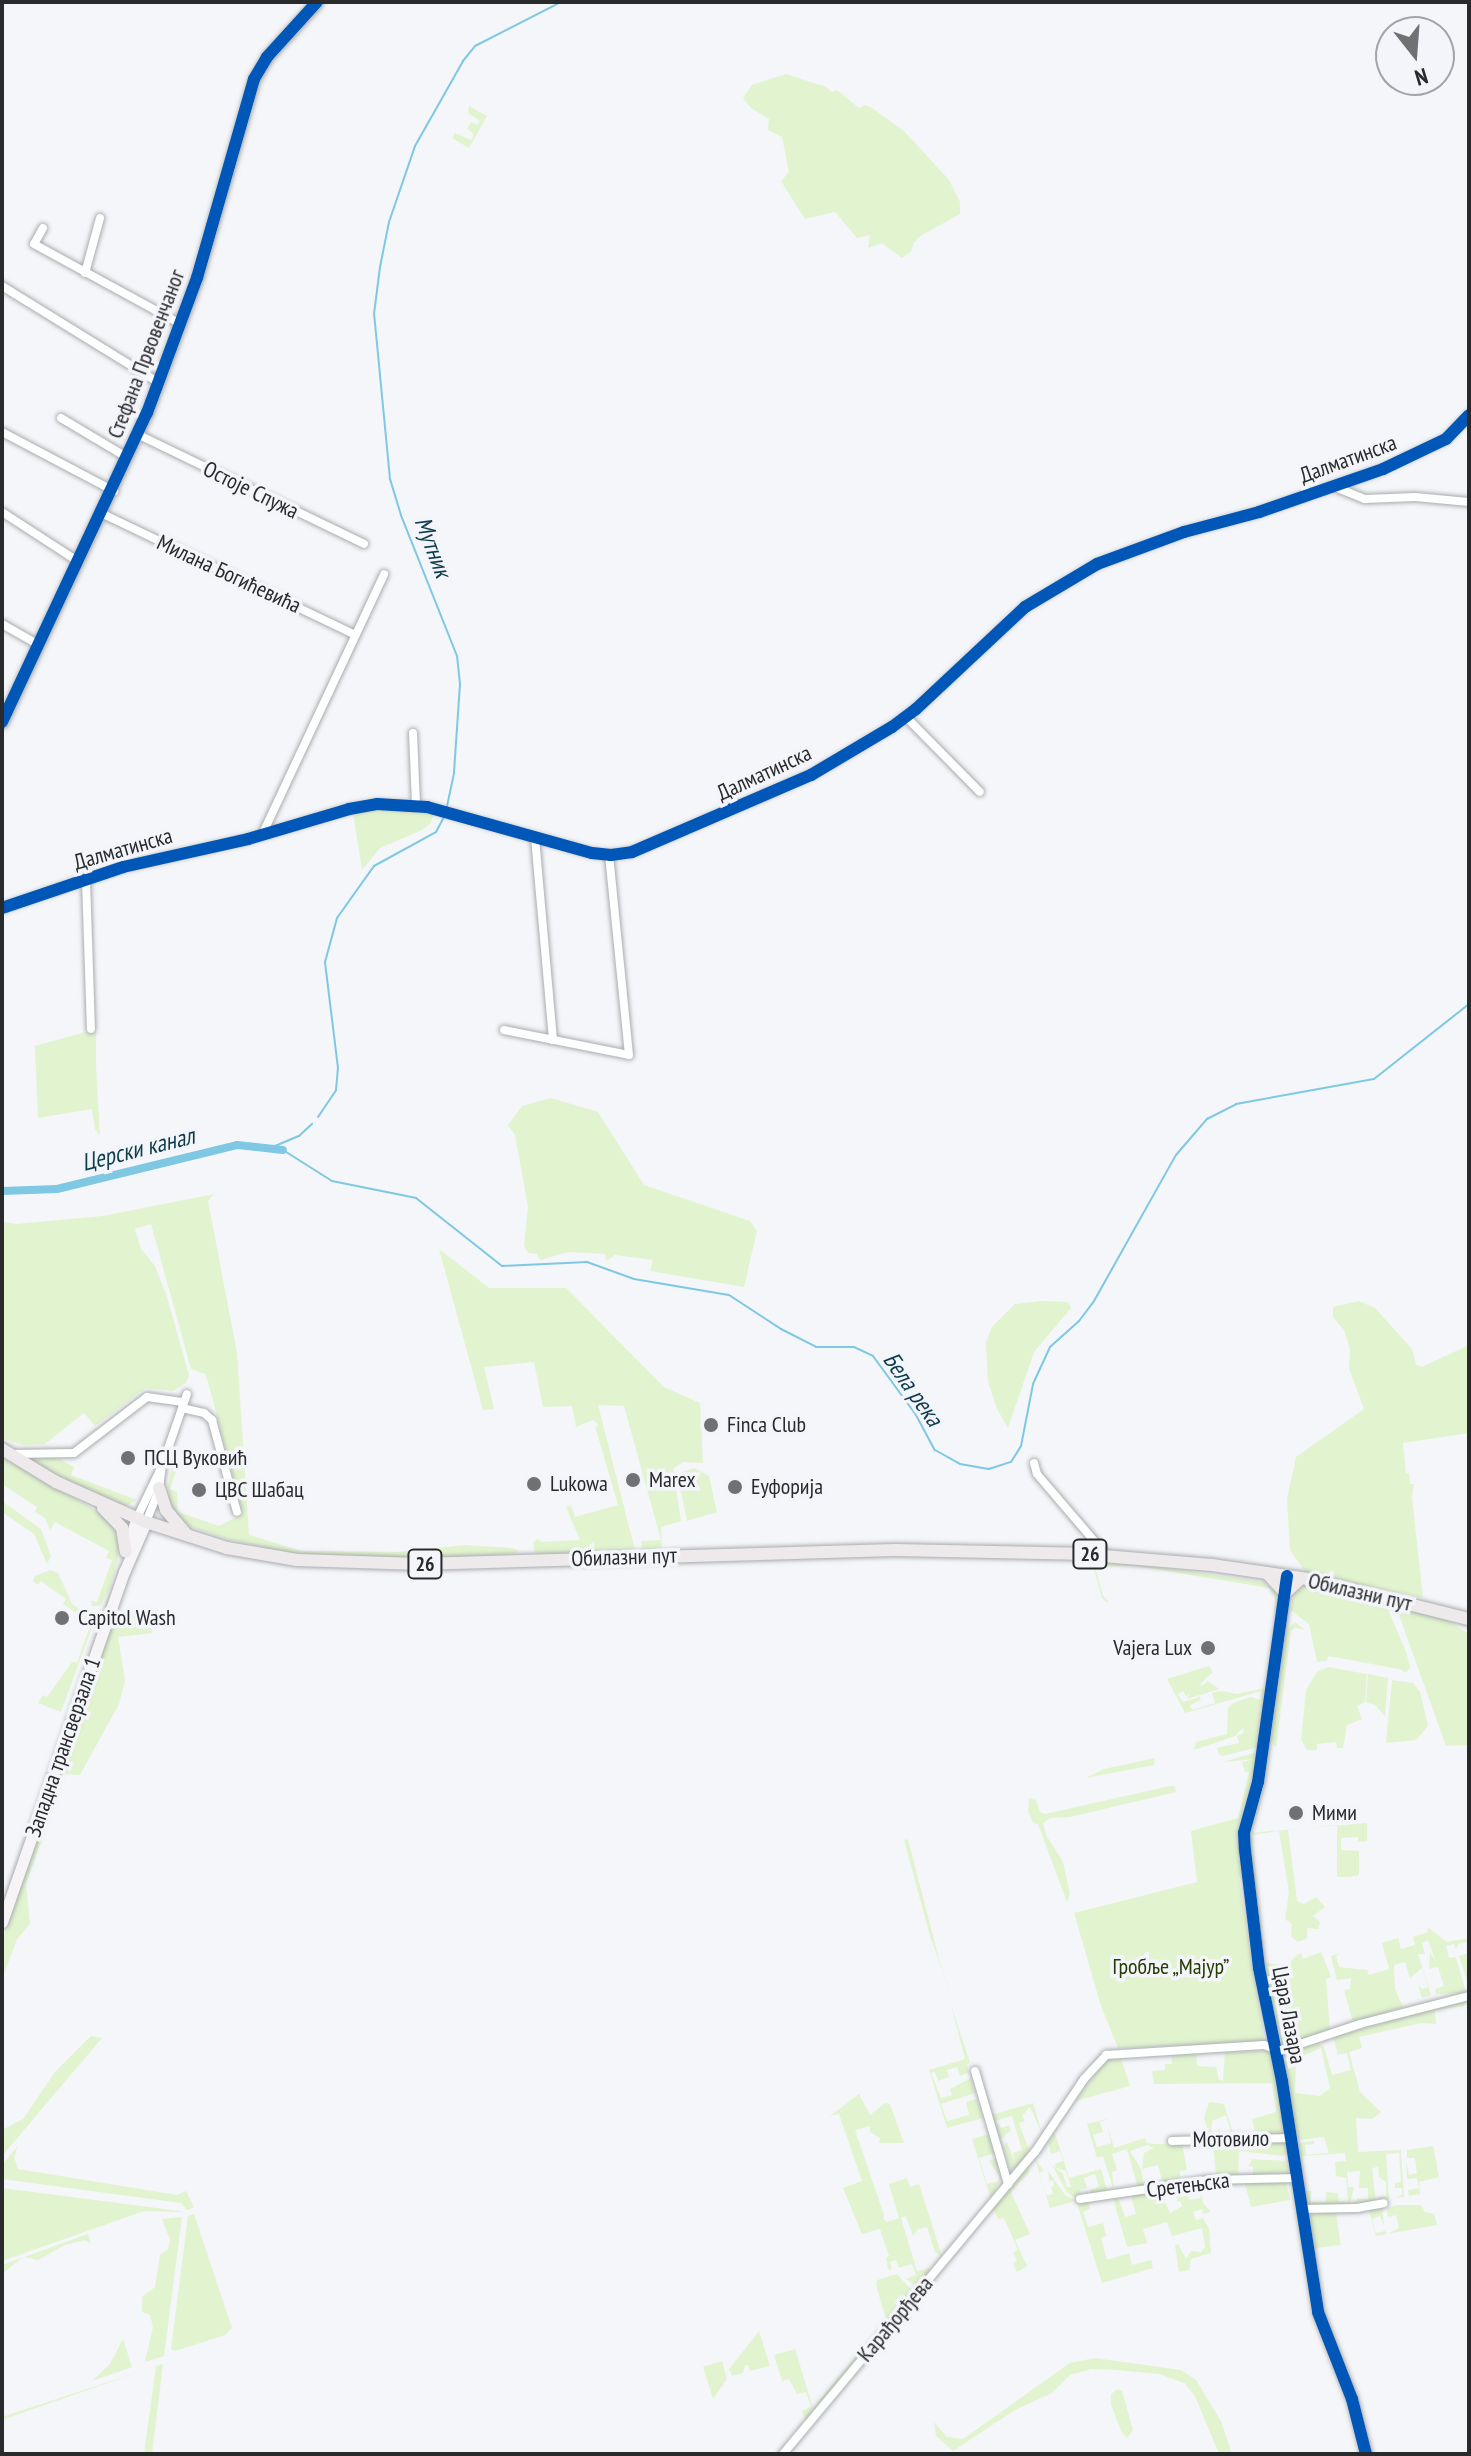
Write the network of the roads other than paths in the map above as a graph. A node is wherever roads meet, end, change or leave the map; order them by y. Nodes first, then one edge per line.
1 (317, 2) edge
2 (100, 218) dead end
3 (43, 228) dead end
4 (85, 273) junction
5 (2, 286) edge
6 (181, 324) junction
7 (159, 383) junction
8 (1469, 415) edge
9 (61, 418) dead end
10 (2, 432) edge
11 (139, 435) junction
12 (128, 458) junction
13 (1335, 487) junction
14 (114, 491) junction
15 (1469, 502) edge
16 (2, 512) edge
17 (103, 514) junction
18 (364, 544) dead end
19 (79, 562) junction
20 (384, 574) dead end
21 (2, 624) edge
22 (356, 635) junction
23 (39, 645) junction
24 (906, 717) junction
25 (2, 722) edge
26 (413, 733) dead end
27 (980, 792) dead end
28 (416, 806) junction
29 (262, 835) junction
30 (535, 838) junction
31 (609, 855) junction
32 (86, 880) junction
33 (2, 908) edge
34 (91, 1029) dead end
35 (504, 1030) dead end
36 (553, 1040) junction
37 (184, 1401) junction
38 (6, 1452) edge
39 (1034, 1463) dead end
40 (162, 1466) junction
41 (159, 1488) junction
42 (88, 1496) junction
43 (237, 1512) dead end
44 (142, 1520) junction
45 (189, 1537) junction
46 (126, 1552) junction
47 (1107, 1556) junction
48 (124, 1572) junction
49 (1267, 1573) junction
50 (1287, 1576) junction
51 (1301, 1578) junction
52 (1285, 1593) junction
53 (1469, 1619) edge
54 (2, 1922) edge
55 (1469, 1996) edge
56 (1276, 2050) junction
57 (975, 2071) dead end
58 (1291, 2138) junction
59 (1172, 2141) dead end
60 (1297, 2178) junction
61 (1008, 2184) junction
62 (1080, 2199) dead end
63 (1384, 2203) dead end
64 (1302, 2209) junction
65 (783, 2454) edge
66 (1366, 2454) edge

1 - 6 street, Стефана Првовенчаног
2 - 4 street
3 - 4 street
4 - 6 street
5 - 7 street
6 - 7 street, Стефана Првовенчаног
7 - 11 street, Стефана Првовенчаног
8 - 13 street, Далматинска
9 - 12 street
10 - 14 street
11 - 12 street, Стефана Првовенчаног
11 - 18 street, Остоје Спужа
12 - 14 street, Стефана Првовенчаног
13 - 15 street, Далматинска
13 - 24 street, Далматинска
14 - 17 street, Стефана Првовенчаног
16 - 19 street
17 - 19 street, Стефана Првовенчаног
17 - 22 street, Милана Богићевића
19 - 23 street, Стефана Првовенчаног
20 - 22 street
21 - 23 street
22 - 29 street
23 - 25 street, Стефана Првовенчаног
24 - 27 street
24 - 31 street, Далматинска
26 - 28 street
28 - 29 street, Далматинска
28 - 30 street, Далматинска
29 - 32 street, Далматинска
30 - 31 street, Далматинска
30 - 36 street
31 - 36 street
32 - 33 street, Далматинска
32 - 34 street, Далматинска
35 - 36 street
37 - 38 street, Обилазни пут
37 - 40 street
37 - 43 street, Обилазни пут
38 - 42 main road, Обилазни пут / 26
39 - 47 street
40 - 41 street
40 - 44 street
41 - 44 street
41 - 45 main road
42 - 44 main road, Обилазни пут / 26
42 - 46 main road
44 - 45 main road, Обилазни пут / 26
44 - 46 street, Западна трансверзала 1
44 - 48 street, Западна трансверзала 1
45 - 47 main road, Обилазни пут / 26
46 - 48 street, Западна трансверзала 1
47 - 49 main road, Обилазни пут / 26
48 - 54 street, Западна трансверзала 1
49 - 50 main road, Обилазни пут / 26
49 - 52 main road
50 - 51 main road, Обилазни пут / 26
50 - 52 street, Цара Лазара
51 - 52 main road
51 - 53 main road, Обилазни пут / 26
52 - 56 street, Цара Лазара
55 - 56 street
56 - 58 street, Цара Лазара
56 - 61 street, Карађорђева
57 - 61 street
58 - 59 street, Мотовило
58 - 60 street, Цара Лазара
60 - 62 street, Сретењска
60 - 64 street, Цара Лазара
61 - 65 street, Карађорђева
63 - 64 street
64 - 66 street, Цара Лазара

